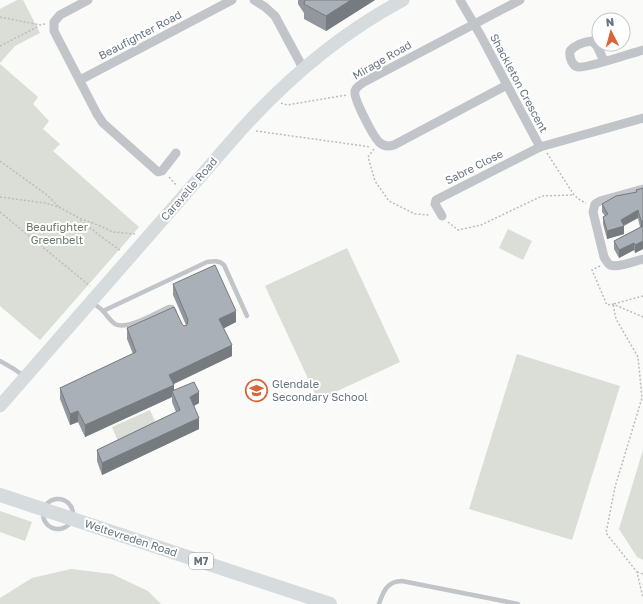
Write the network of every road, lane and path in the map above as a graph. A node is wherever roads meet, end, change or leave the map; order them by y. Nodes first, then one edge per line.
1 (88, 0) edge
2 (232, 0) edge
3 (254, 0) edge
4 (403, 0) edge
5 (460, 0) edge
6 (520, 0) edge
7 (0, 17) edge
8 (54, 22) junction
9 (474, 24) junction
10 (40, 26) junction
11 (0, 46) edge
12 (643, 50) edge
13 (604, 61) dead end
14 (303, 68) junction
15 (80, 80) junction
16 (507, 85) junction
17 (354, 94) junction
18 (281, 103) dead end
19 (643, 118) edge
20 (254, 131) dead end
21 (541, 147) junction
22 (176, 153) dead end
23 (0, 160) edge
24 (169, 177) dead end
25 (178, 187) dead end
26 (643, 189) edge
27 (574, 195) junction
28 (0, 197) edge
29 (594, 206) junction
30 (59, 207) junction
31 (0, 212) edge
32 (442, 216) junction
33 (79, 218) junction
34 (135, 235) dead end
35 (121, 251) dead end
36 (643, 259) edge
37 (607, 262) junction
38 (90, 286) dead end
39 (643, 296) edge
40 (91, 302) junction
41 (613, 304) junction
42 (103, 311) junction
43 (176, 314) edge
44 (247, 316) dead end
45 (643, 317) edge
46 (0, 362) edge
47 (25, 377) junction
48 (0, 406) edge
49 (0, 495) edge
50 (637, 572) junction
51 (643, 574) edge
52 (643, 598) edge
53 (330, 604) edge
54 (379, 604) edge
55 (518, 604) edge

1 - 8 street
2 - 15 street, Beaufighter Road
3 - 14 street
4 - 14 street, Caravelle Road
5 - 9 street, Shackleton Crescent
6 - 9 street, Mirage Road
7 - 10 path
8 - 10 path
8 - 15 street
9 - 16 street, Shackleton Crescent
9 - 17 street, Mirage Road
10 - 11 path
12 - 13 street
14 - 40 street, Caravelle Road
15 - 22 street
16 - 17 street, Mirage Road
16 - 21 street, Shackleton Crescent
17 - 18 path
19 - 21 street, Shackleton Crescent
20 - 32 path
21 - 27 path
21 - 32 street, Sabre Close
23 - 30 path
24 - 25 path
26 - 29 street
27 - 29 path
27 - 32 path
28 - 30 path
29 - 37 street
30 - 33 path
31 - 38 path
33 - 34 path
33 - 35 path
36 - 37 street
37 - 41 path
39 - 41 path
40 - 42 lane
40 - 47 street, Caravelle Road
41 - 45 path
41 - 50 path
42 - 43 lane
42 - 44 lane
46 - 47 lane
47 - 48 street, Caravelle Road
49 - 53 main road, Weltevreden Road / M7
50 - 51 path
50 - 52 path
54 - 55 lane

